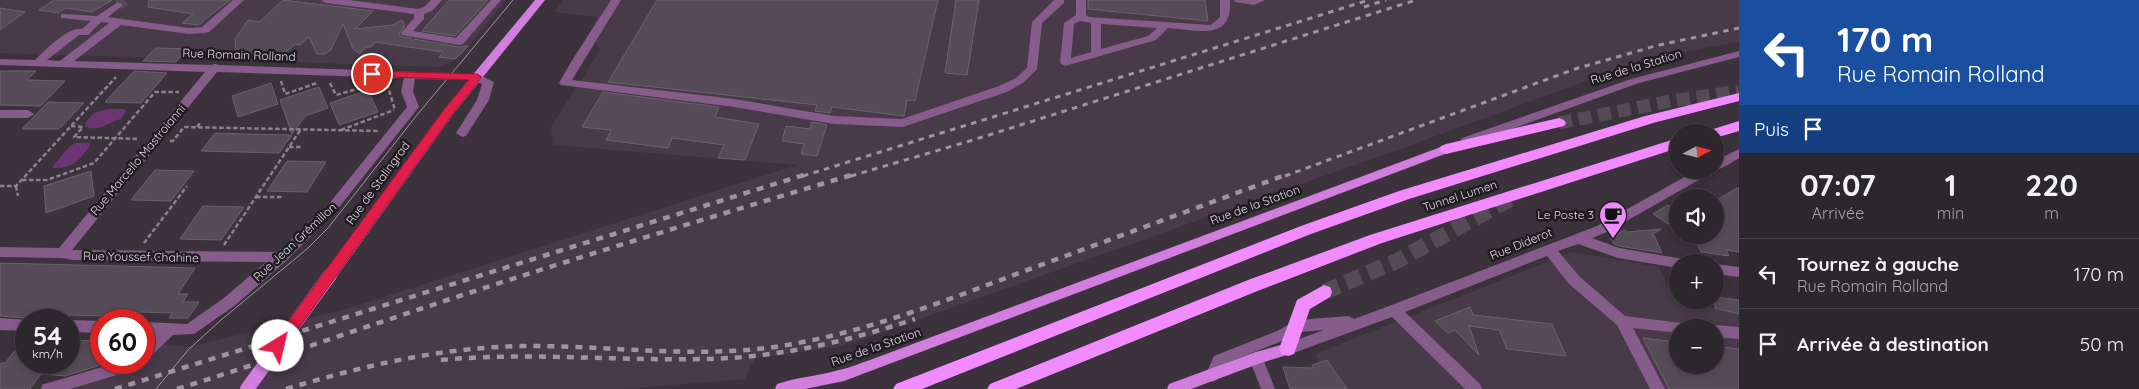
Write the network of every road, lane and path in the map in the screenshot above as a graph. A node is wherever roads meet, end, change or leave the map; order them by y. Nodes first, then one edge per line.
1 (239, 0) edge
2 (326, 0) edge
3 (437, 0) edge
4 (496, 0) edge
5 (540, 0) edge
6 (616, 0) edge
7 (1059, 0) edge
8 (1081, 0) edge
9 (1225, 0) edge
10 (1239, 0) edge
11 (1260, 0) edge
12 (118, 5) dead end
13 (419, 12) junction
14 (65, 16) dead end
15 (1081, 16) junction
16 (99, 19) junction
17 (1096, 20) junction
18 (118, 22) junction
19 (1165, 25) junction
20 (1739, 54) edge
21 (1096, 55) junction
22 (0, 62) edge
23 (39, 62) junction
24 (64, 63) junction
25 (127, 65) junction
26 (215, 67) junction
27 (278, 70) junction
28 (477, 77) junction
29 (410, 78) junction
30 (329, 80) dead end
31 (320, 82) dead end
32 (381, 82) dead end
33 (387, 82) junction
34 (372, 85) dead end
35 (194, 93) junction
36 (1739, 97) edge
37 (411, 104) junction
38 (395, 110) junction
39 (0, 114) edge
40 (28, 114) dead end
41 (200, 123) dead end
42 (1559, 123) tunnel mouth
43 (71, 126) junction
44 (1739, 126) edge
45 (197, 127) junction
46 (301, 129) junction
47 (339, 130) junction
48 (1724, 130) edge
49 (393, 131) junction
50 (462, 133) dead end
51 (116, 138) junction
52 (156, 140) junction
53 (1669, 146) edge
54 (289, 147) junction
55 (304, 147) dead end
56 (1446, 149) junction
57 (1739, 153) edge
58 (1724, 161) edge
59 (1691, 179) edge
60 (22, 180) junction
61 (0, 186) edge
62 (16, 186) junction
63 (187, 186) dead end
64 (18, 196) dead end
65 (256, 197) junction
66 (282, 197) dead end
67 (1577, 238) junction
68 (1549, 248) junction
69 (0, 252) edge
70 (62, 253) junction
71 (134, 256) junction
72 (215, 258) junction
73 (281, 258) junction
74 (1669, 261) edge
75 (1724, 270) edge
76 (1739, 272) edge
77 (1324, 292) tunnel mouth
78 (1394, 310) junction
79 (1366, 320) junction
80 (1622, 321) junction
81 (0, 324) edge
82 (15, 325) edge
83 (1297, 326) junction
84 (1669, 326) edge
85 (155, 328) edge
86 (171, 328) junction
87 (1724, 332) edge
88 (1739, 333) edge
89 (155, 343) edge
90 (1288, 348) junction
91 (1256, 358) junction
92 (100, 374) edge
93 (1212, 376) junction
94 (48, 389) edge
95 (247, 389) edge
96 (782, 389) edge
97 (902, 389) edge
98 (996, 389) edge
99 (1174, 389) edge
100 (1268, 389) edge
101 (1475, 389) edge
102 (1658, 389) edge

1 - 18 street
2 - 13 street
3 - 13 street
4 - 13 street
5 - 28 main road, Rue de Stalingrad
6 - 7 street
8 - 15 street
9 - 19 street
10 - 11 street
12 - 16 street
14 - 16 street
15 - 17 street
15 - 21 street
16 - 18 street
16 - 23 street
17 - 19 street
17 - 21 street
18 - 24 street
19 - 21 street
20 - 56 street, Rue de la Station
22 - 23 street, Rue Romain Rolland
23 - 24 street, Rue Romain Rolland
24 - 25 street, Rue Romain Rolland
25 - 26 street, Rue Romain Rolland
25 - 43 path
26 - 27 street, Rue Romain Rolland
26 - 35 street, Rue Marcello Mastroianni
27 - 29 street, Rue Romain Rolland
27 - 31 path
28 - 29 street, Rue Romain Rolland
28 - 50 street
28 - 95 main road, Rue de Stalingrad, bridge
29 - 33 path
29 - 37 street
30 - 34 path
32 - 33 path
33 - 38 path
35 - 51 path
35 - 52 street, Rue Marcello Mastroianni
36 - 97 highway
37 - 38 path
37 - 49 street, Rue Jean Grémillon
38 - 47 path
39 - 40 street
41 - 45 path
42 - 56 highway
43 - 51 path
43 - 60 path
44 - 48 highway
45 - 46 path
45 - 52 path
46 - 47 path
46 - 54 path
47 - 49 path
49 - 73 street, Rue Jean Grémillon
51 - 52 path
51 - 60 path
52 - 70 street, Rue Marcello Mastroianni
53 - 98 highway, Tunnel Lumen
54 - 55 path
54 - 65 path
56 - 96 main road, Rue de la Station
57 - 58 street
59 - 67 street, Rue Diderot
60 - 62 path
61 - 62 path
62 - 64 path
63 - 71 path
65 - 66 path
65 - 72 path
67 - 68 street, Rue Diderot
67 - 74 street
68 - 78 street, Rue Diderot
68 - 80 street
69 - 70 street, Rue Youssef Chahine
70 - 71 street, Rue Youssef Chahine
71 - 72 street, Rue Youssef Chahine
72 - 73 street, Rue Youssef Chahine
73 - 86 street, Rue Jean Grémillon
75 - 76 street
77 - 83 highway
78 - 79 street, Rue Diderot
78 - 101 street
79 - 83 street, Rue Diderot
79 - 90 street, Rue Diderot
80 - 84 street
80 - 102 street
81 - 82 street
83 - 90 highway
83 - 93 street, Rue Diderot
85 - 86 street, Rue Jean Grémillon
86 - 89 street
87 - 88 street
90 - 91 main road, Rue Diderot
91 - 93 main road, Rue Diderot
91 - 100 street
92 - 94 street
93 - 99 main road, Rue Diderot

